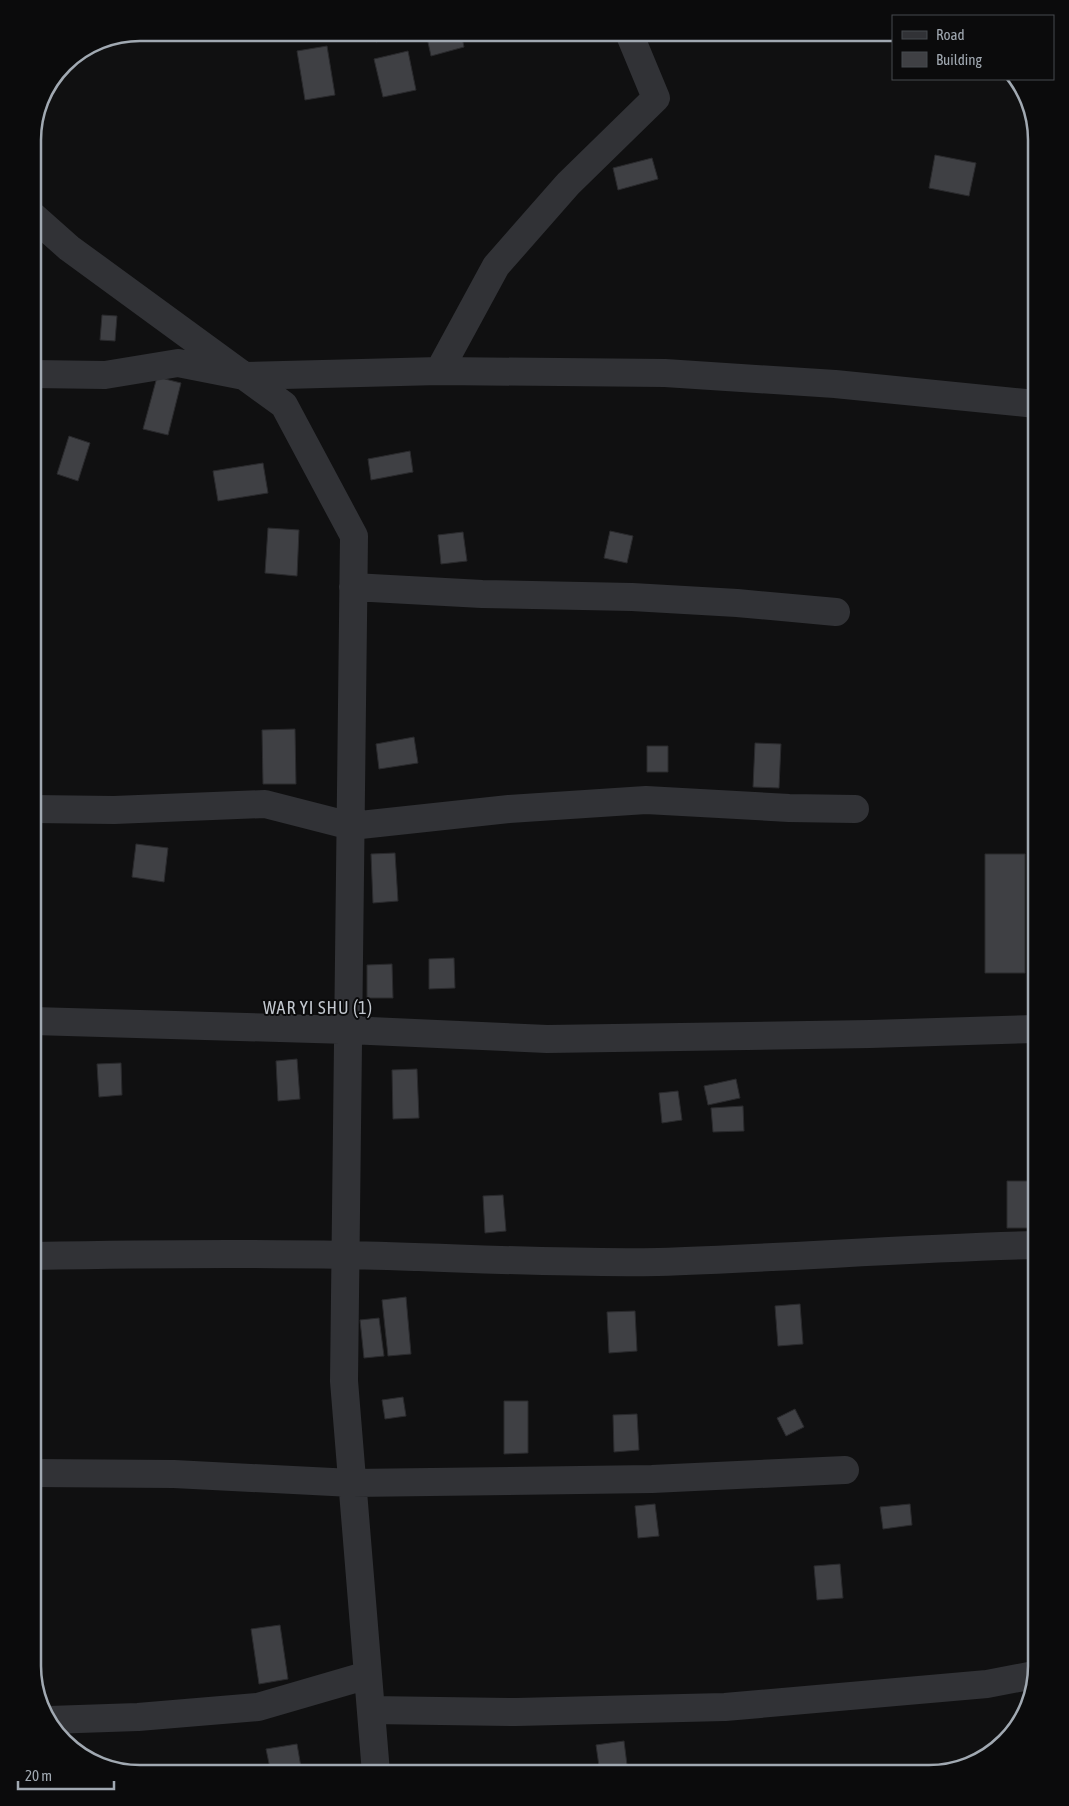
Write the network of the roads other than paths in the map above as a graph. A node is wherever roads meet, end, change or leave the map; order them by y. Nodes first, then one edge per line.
1 (632, 41) edge
2 (41, 223) edge
3 (439, 371) junction
4 (41, 374) edge
5 (244, 376) junction
6 (1028, 403) edge
7 (353, 587) junction
8 (836, 612) dead end
9 (854, 809) dead end
10 (41, 810) edge
11 (351, 826) junction
12 (41, 1022) edge
13 (1028, 1029) edge
14 (348, 1030) junction
15 (1028, 1245) edge
16 (345, 1255) junction
17 (41, 1256) edge
18 (845, 1470) dead end
19 (41, 1473) edge
20 (352, 1483) junction
21 (368, 1675) junction
22 (1027, 1676) edge
23 (371, 1710) junction
24 (57, 1720) edge
25 (375, 1765) edge

1 - 3 street
2 - 5 street
3 - 5 street
3 - 6 street
4 - 5 street
5 - 7 street
7 - 8 street
7 - 11 street
9 - 11 street
10 - 11 street
11 - 14 street
12 - 14 street
13 - 14 street
14 - 16 street
15 - 16 street
16 - 17 street
16 - 20 street
18 - 20 street
19 - 20 street
20 - 21 street
21 - 23 street
21 - 24 street
22 - 23 street
23 - 25 street

